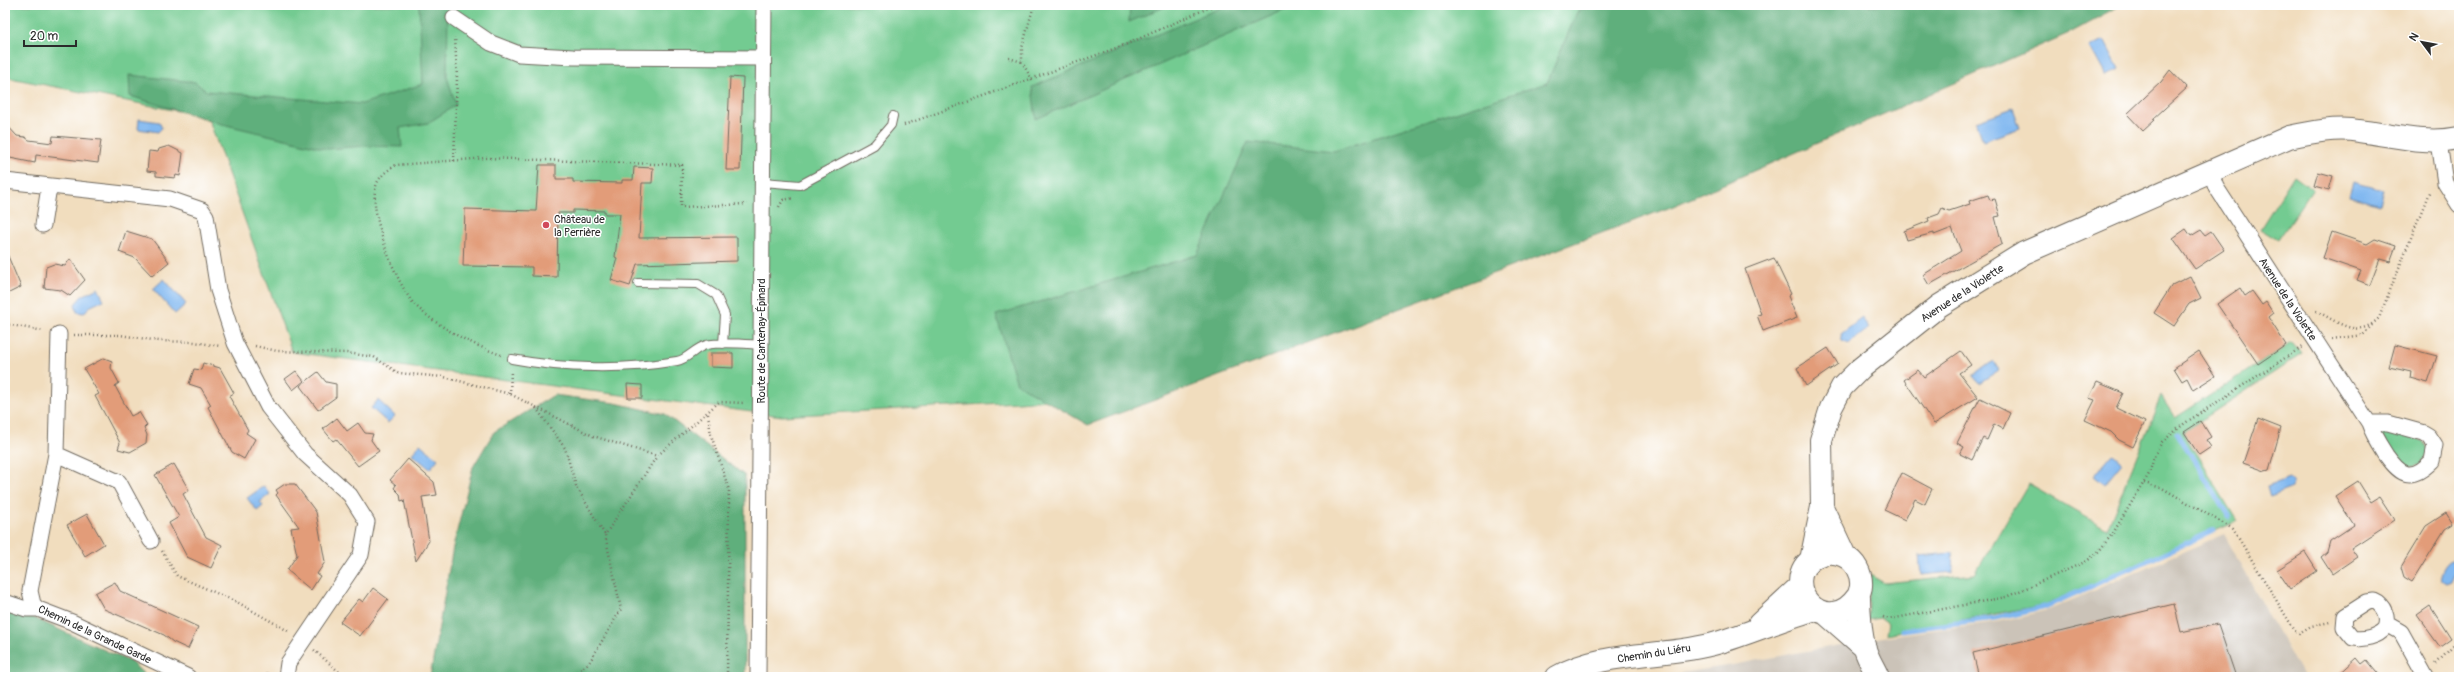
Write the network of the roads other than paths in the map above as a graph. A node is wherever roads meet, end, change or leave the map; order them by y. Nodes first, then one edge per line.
1 (764, 5) edge
2 (454, 18) road end
3 (763, 58) junction
4 (893, 116) dead end
5 (2449, 140) edge
6 (2211, 173) junction
7 (5, 181) edge
8 (763, 182) junction
9 (49, 187) junction
10 (2459, 206) edge
11 (43, 225) dead end
12 (638, 283) dead end
13 (59, 334) road end
14 (723, 344) junction
15 (762, 344) junction
16 (512, 359) road end
17 (2369, 422) dead end
18 (56, 454) junction
19 (1822, 507) junction
20 (151, 541) road end
21 (1845, 556) junction
22 (1811, 560) junction
23 (1800, 586) junction
24 (1858, 596) junction
25 (5, 602) edge
26 (38, 609) junction
27 (1820, 611) junction
28 (2387, 624) junction
29 (1752, 630) junction
30 (1865, 648) junction
31 (2426, 676) edge
32 (188, 677) edge
33 (286, 677) edge
34 (758, 677) edge
35 (1557, 677) edge
36 (1878, 677) edge

1 - 3 street, Route de Cantenay-Épinard
2 - 3 street
3 - 8 street, Route de Cantenay-Épinard
4 - 8 lane
5 - 6 street, Avenue de la Violette
5 - 10 street
6 - 17 street, Avenue de la Violette
6 - 19 street, Avenue de la Violette
7 - 9 street
8 - 15 street, Route de Cantenay-Épinard
9 - 11 street
9 - 33 street
12 - 14 lane
13 - 18 street, Chemin de la Grande Garde
14 - 15 lane
14 - 16 lane
15 - 34 street, Route de Cantenay-Épinard
18 - 20 street
18 - 26 street, Chemin de la Grande Garde
19 - 21 street, Avenue de la Violette
19 - 22 street, Avenue de la Violette
21 - 22 street
21 - 24 street
22 - 23 street
23 - 27 street
23 - 29 street, Chemin du Liéru
24 - 27 street
24 - 30 street
25 - 26 street
26 - 32 street, Chemin de la Grande Garde
27 - 29 street, Chemin du Liéru
27 - 30 street
28 - 28 street
28 - 31 street
29 - 35 street, Chemin du Liéru
30 - 36 street

